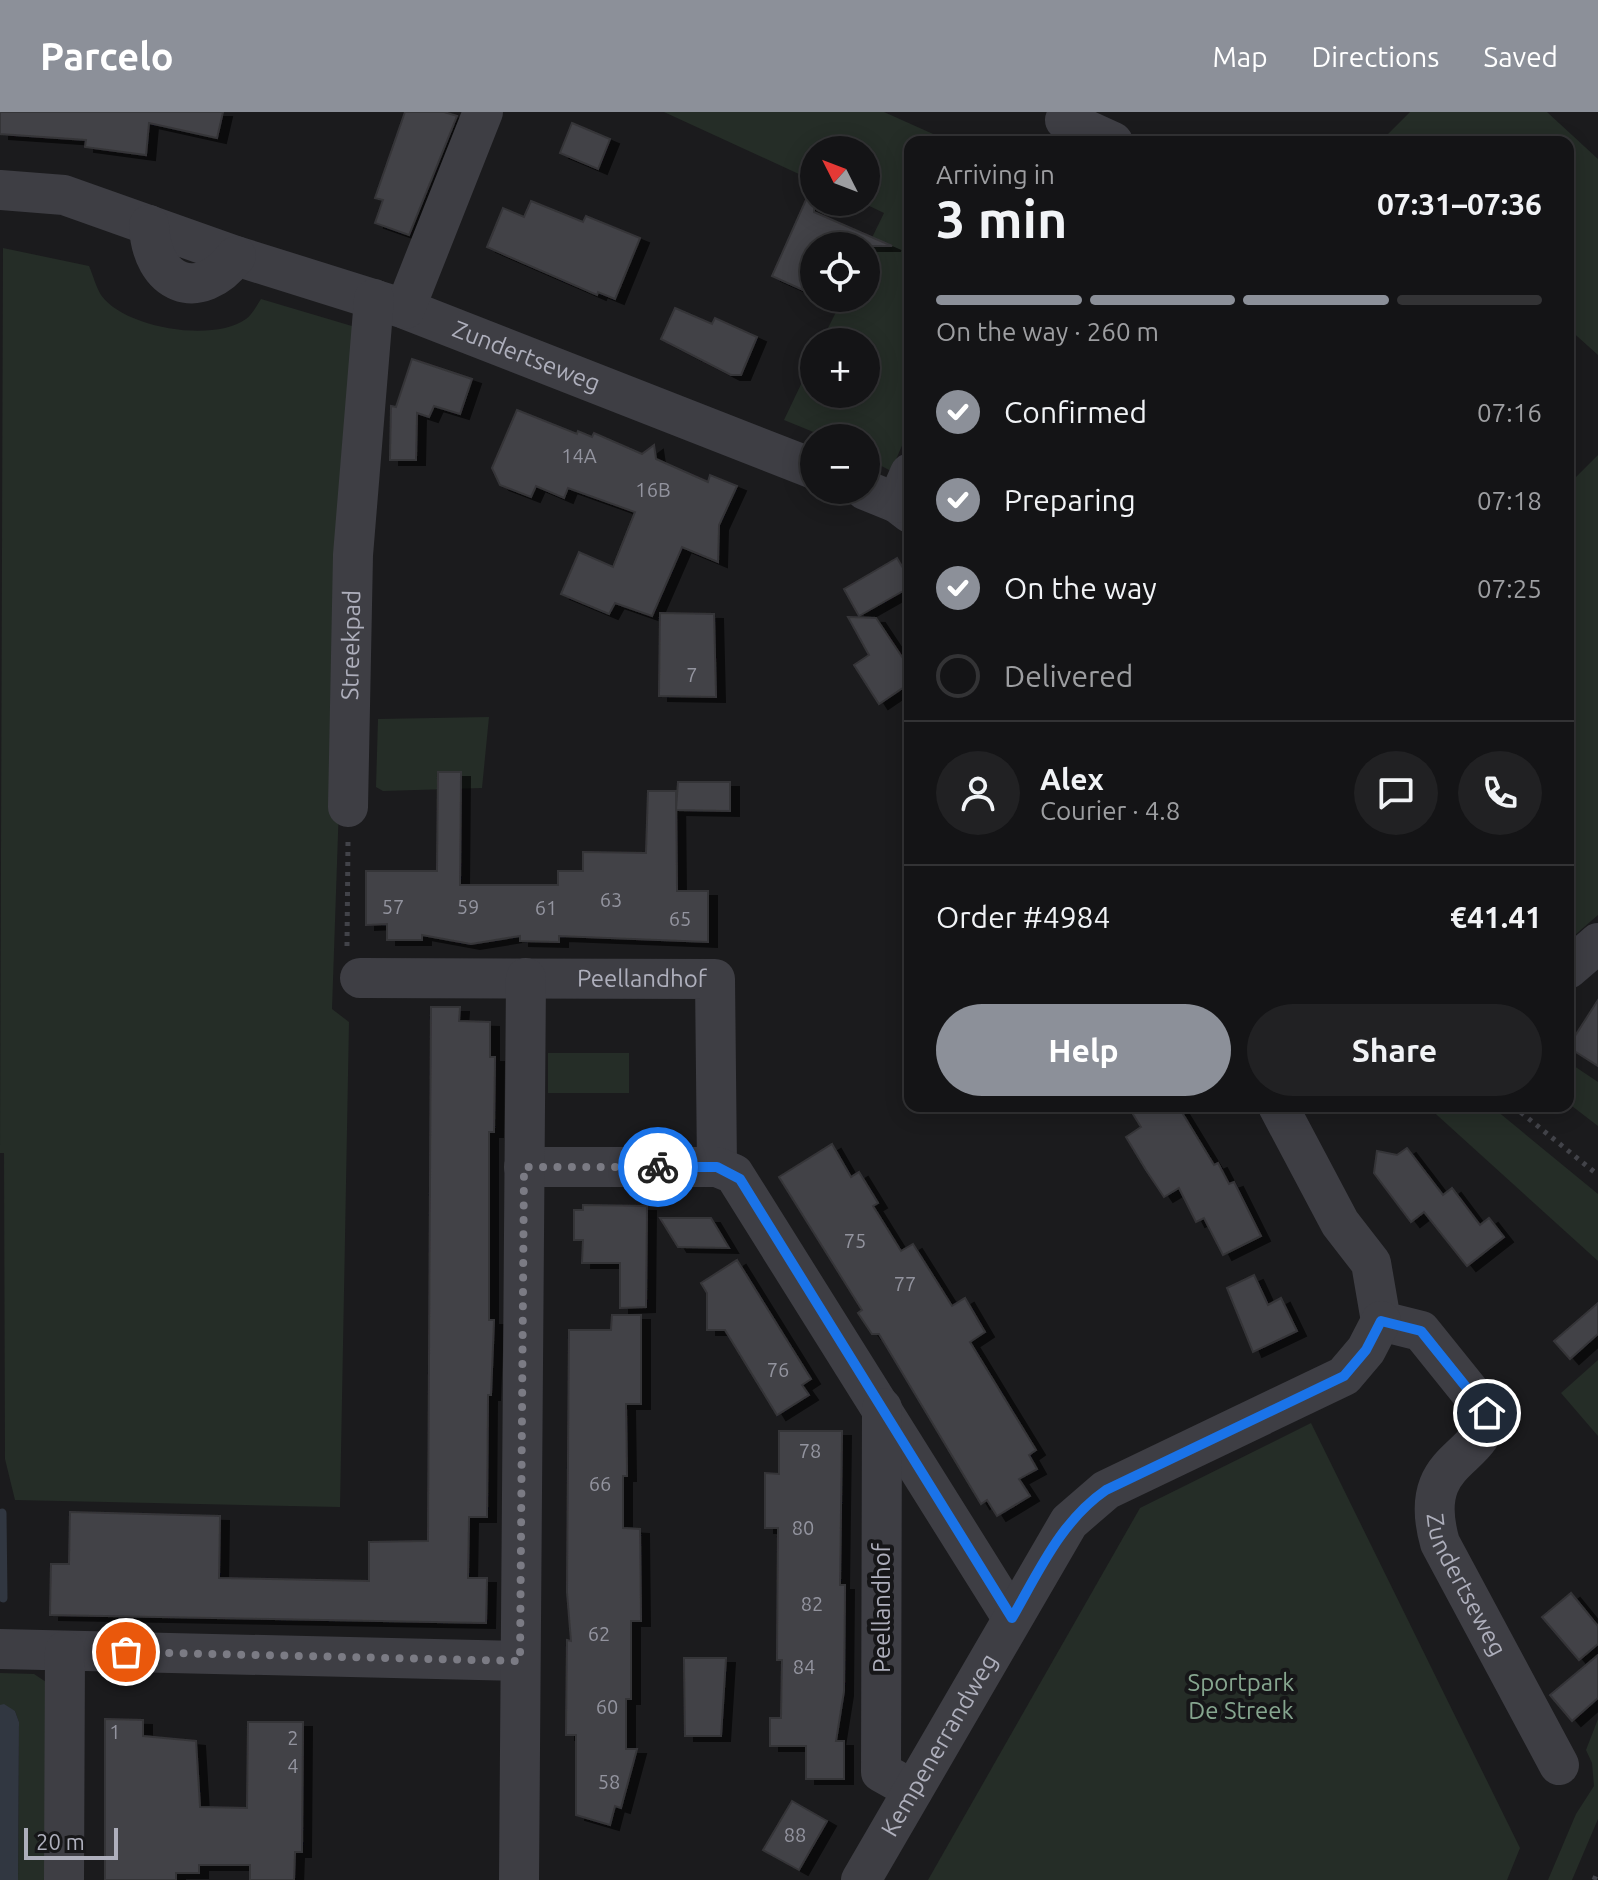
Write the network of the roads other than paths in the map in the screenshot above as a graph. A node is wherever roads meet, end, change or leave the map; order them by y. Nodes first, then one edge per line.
1 (483, 112) edge
2 (1063, 125) edge
3 (1095, 136) edge
4 (0, 190) edge
5 (389, 304) junction
6 (800, 464) edge
7 (348, 807) road end
8 (1598, 943) edge
9 (1574, 964) edge
10 (360, 978) road end
11 (526, 978) junction
12 (1291, 1112) edge
13 (524, 1167) junction
14 (717, 1167) junction
15 (1381, 1321) junction
16 (882, 1408) junction
17 (1012, 1618) junction
18 (0, 1649) edge
19 (65, 1651) junction
20 (520, 1661) junction
21 (1559, 1765) dead end
22 (913, 1790) junction
23 (64, 1880) edge
24 (519, 1880) edge
25 (861, 1880) edge

1 - 5 street, Streekpad
2 - 3 street
4 - 5 street, Zundertseweg
5 - 6 street, Zundertseweg
5 - 7 street, Streekpad
8 - 9 street
10 - 11 street, Peellandhof
11 - 13 street
11 - 14 street, Peellandhof
12 - 15 street
13 - 14 street
13 - 20 street
14 - 16 street
15 - 17 street, Kempenerrandweg
15 - 21 street, Zundertseweg
16 - 17 street
16 - 22 street, Peellandhof
17 - 22 street, Kempenerrandweg
18 - 19 street
19 - 20 street
19 - 23 street
20 - 24 street
22 - 25 street, Kempenerrandweg

